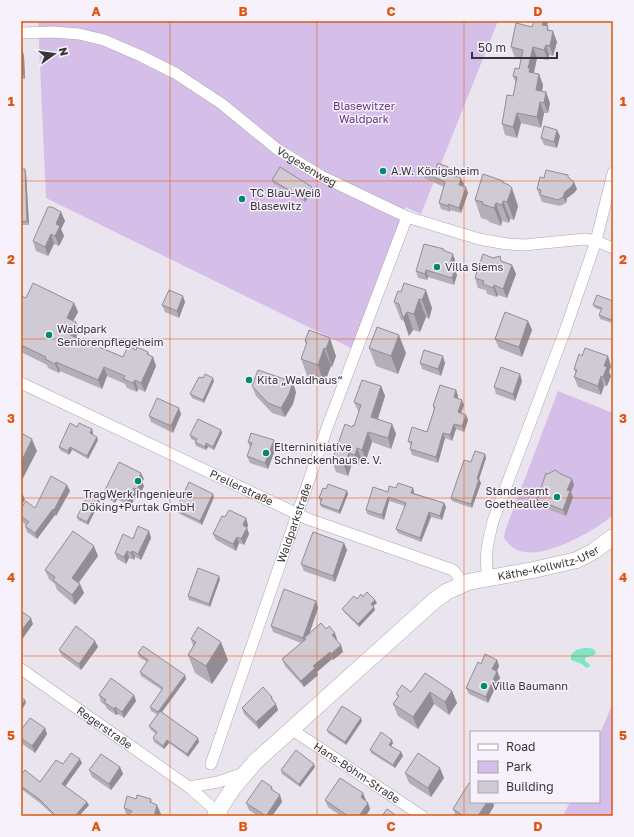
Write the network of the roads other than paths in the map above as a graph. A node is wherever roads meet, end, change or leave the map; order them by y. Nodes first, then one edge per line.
1 (21, 33) edge
2 (613, 173) edge
3 (407, 217) junction
4 (596, 241) junction
5 (613, 248) edge
6 (21, 383) edge
7 (298, 513) junction
8 (613, 537) edge
9 (483, 578) junction
10 (461, 584) junction
11 (21, 669) edge
12 (291, 729) junction
13 (211, 764) dead end
14 (246, 773) junction
15 (189, 787) junction
16 (218, 815) edge
17 (422, 816) edge

1 - 3 street, Vogesenweg
2 - 4 street
3 - 4 street, Vogesenweg
3 - 7 street, Waldparkstraße
4 - 5 street, Vogesenweg
4 - 9 street
6 - 7 street, Prellerstraße
7 - 10 street, Prellerstraße
7 - 13 street, Waldparkstraße
8 - 9 main road, Käthe-Kollwitz-Ufer
9 - 10 main road, Käthe-Kollwitz-Ufer
10 - 12 main road, Käthe-Kollwitz-Ufer
11 - 15 street, Regerstraße
12 - 14 main road, Käthe-Kollwitz-Ufer
12 - 17 street, Hans-Böhm-Straße
14 - 15 street
14 - 16 main road, Käthe-Kollwitz-Ufer
15 - 16 street, Regerstraße

